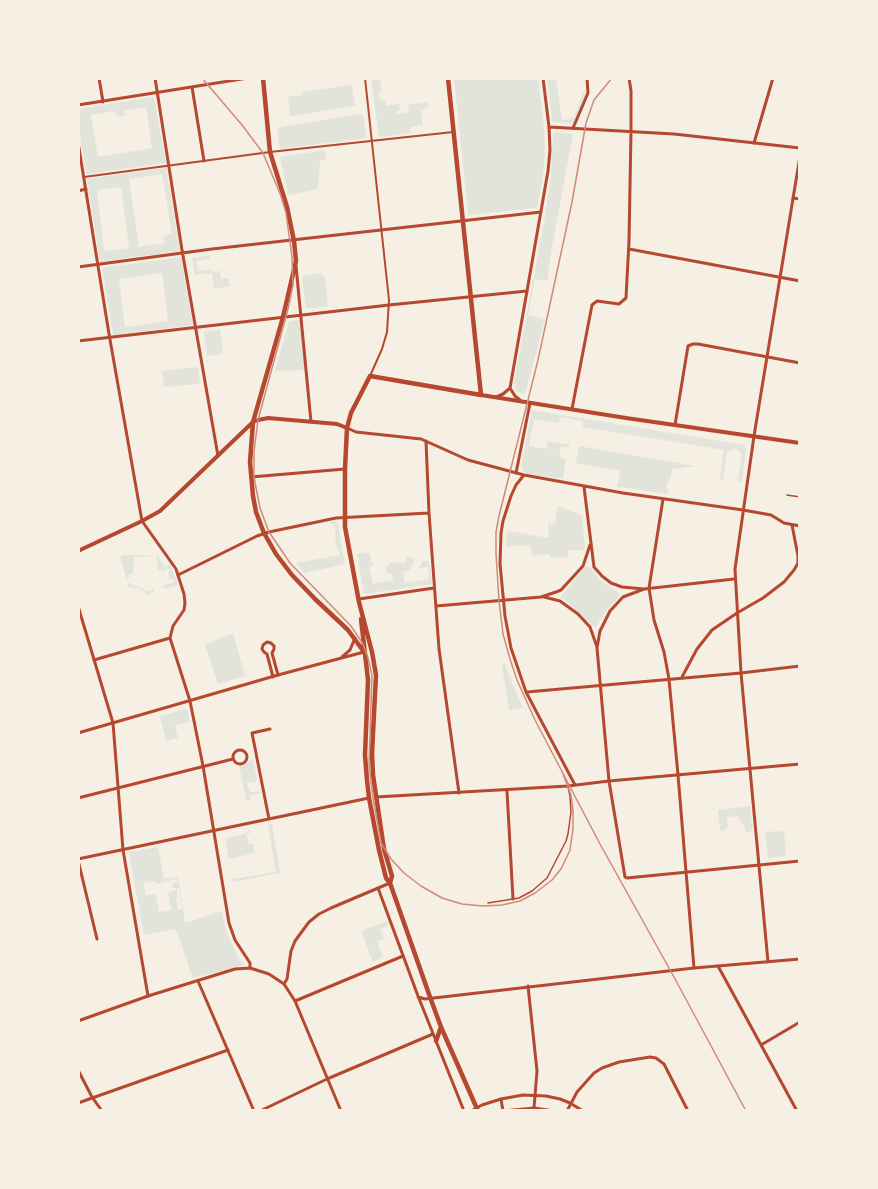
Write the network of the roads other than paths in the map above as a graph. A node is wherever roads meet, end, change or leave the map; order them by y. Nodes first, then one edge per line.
1 (99, 78) edge
2 (155, 78) edge
3 (248, 78) edge
4 (263, 78) edge
5 (365, 78) edge
6 (448, 78) edge
7 (543, 78) edge
8 (587, 78) edge
9 (629, 78) edge
10 (773, 78) edge
11 (192, 87) junction
12 (157, 93) junction
13 (103, 102) junction
14 (78, 105) edge
15 (549, 127) junction
16 (573, 128) junction
17 (631, 131) junction
18 (453, 132) junction
19 (372, 141) junction
20 (78, 142) edge
21 (754, 143) junction
22 (800, 148) edge
23 (270, 152) junction
24 (800, 156) edge
25 (204, 161) junction
26 (169, 166) junction
27 (84, 177) junction
28 (86, 189) junction
29 (78, 190) edge
30 (793, 198) junction
31 (800, 199) edge
32 (542, 212) junction
33 (463, 221) junction
34 (382, 230) junction
35 (294, 241) junction
36 (629, 249) junction
37 (183, 254) junction
38 (98, 264) junction
39 (296, 265) junction
40 (78, 267) edge
41 (780, 278) junction
42 (800, 281) edge
43 (527, 291) junction
44 (471, 296) junction
45 (389, 304) junction
46 (302, 315) junction
47 (283, 317) junction
48 (196, 328) junction
49 (110, 337) junction
50 (78, 341) edge
51 (767, 357) junction
52 (800, 363) edge
53 (370, 376) junction
54 (510, 388) junction
55 (481, 395) junction
56 (494, 397) junction
57 (522, 402) junction
58 (530, 403) junction
59 (572, 409) junction
60 (253, 422) junction
61 (311, 422) junction
62 (675, 425) junction
63 (346, 428) junction
64 (754, 436) junction
65 (426, 441) junction
66 (800, 443) edge
67 (218, 456) junction
68 (345, 469) junction
69 (516, 473) junction
70 (524, 475) junction
71 (250, 477) junction
72 (584, 487) junction
73 (787, 495) dead end
74 (800, 497) edge
75 (663, 499) junction
76 (743, 510) junction
77 (429, 513) junction
78 (345, 518) junction
79 (142, 521) junction
80 (792, 525) junction
81 (800, 526) edge
82 (264, 534) junction
83 (591, 543) junction
84 (78, 551) edge
85 (799, 557) edge
86 (583, 565) junction
87 (594, 567) junction
88 (178, 575) junction
89 (734, 579) junction
90 (622, 587) junction
91 (435, 588) junction
92 (644, 588) junction
93 (649, 588) junction
94 (561, 590) junction
95 (541, 597) junction
96 (623, 597) junction
97 (359, 600) junction
98 (503, 600) junction
99 (560, 601) junction
100 (78, 606) edge
101 (436, 606) junction
102 (736, 613) junction
103 (602, 626) junction
104 (590, 627) junction
105 (170, 638) junction
106 (355, 638) junction
107 (597, 648) junction
108 (272, 652) junction
109 (364, 652) junction
110 (267, 654) junction
111 (341, 658) junction
112 (94, 660) junction
113 (800, 666) edge
114 (741, 673) junction
115 (278, 675) junction
116 (273, 677) junction
117 (681, 678) junction
118 (669, 679) junction
119 (600, 685) junction
120 (526, 692) junction
121 (190, 701) junction
122 (113, 723) junction
123 (270, 729) dead end
124 (78, 733) edge
125 (233, 759) junction
126 (800, 764) edge
127 (203, 766) junction
128 (750, 769) junction
129 (678, 775) junction
130 (609, 781) junction
131 (575, 785) junction
132 (568, 786) junction
133 (118, 788) junction
134 (507, 790) junction
135 (459, 793) junction
136 (78, 798) edge
137 (369, 798) junction
138 (376, 798) junction
139 (269, 819) junction
140 (214, 830) junction
141 (123, 850) junction
142 (78, 860) edge
143 (800, 861) edge
144 (759, 866) junction
145 (686, 872) junction
146 (390, 883) junction
147 (378, 888) junction
148 (513, 899) junction
149 (488, 903) dead end
150 (96, 939) dead end
151 (403, 956) junction
152 (800, 959) edge
153 (768, 962) junction
154 (718, 966) junction
155 (250, 968) junction
156 (694, 968) junction
157 (198, 981) junction
158 (284, 984) junction
159 (528, 986) junction
160 (148, 996) junction
161 (418, 997) junction
162 (430, 997) junction
163 (295, 1001) junction
164 (78, 1021) edge
165 (800, 1022) edge
166 (441, 1027) junction
167 (433, 1034) junction
168 (436, 1041) junction
169 (761, 1045) junction
170 (228, 1050) junction
171 (78, 1070) edge
172 (327, 1079) junction
173 (536, 1096) junction
174 (92, 1097) junction
175 (501, 1099) junction
176 (78, 1102) edge
177 (570, 1103) junction
178 (534, 1108) junction
179 (478, 1109) edge
180 (102, 1111) edge
181 (254, 1111) edge
182 (260, 1111) edge
183 (341, 1111) edge
184 (464, 1111) edge
185 (471, 1111) edge
186 (503, 1111) edge
187 (554, 1111) edge
188 (567, 1111) edge
189 (583, 1111) edge
190 (688, 1111) edge
191 (797, 1111) edge

1 - 13 street
2 - 12 street
3 - 11 street
4 - 23 highway
5 - 19 street
6 - 18 highway
7 - 15 street
8 - 16 street
9 - 17 street
10 - 21 street
11 - 12 street
11 - 25 street
12 - 13 street
12 - 26 street
13 - 14 street
15 - 16 street
15 - 32 street
16 - 17 street
17 - 21 street
17 - 36 street
18 - 19 street
18 - 33 highway
19 - 23 street
19 - 34 street
20 - 27 street
21 - 22 street
23 - 25 street
23 - 35 highway
24 - 30 street
25 - 26 street
26 - 27 street
26 - 37 street
27 - 28 street
28 - 29 street
28 - 38 street
30 - 31 street
30 - 41 street
32 - 33 street
32 - 43 street
33 - 34 street
33 - 44 highway
34 - 35 street
34 - 45 street
35 - 37 street
35 - 39 highway
36 - 41 street
36 - 59 street
37 - 38 street
37 - 48 street
38 - 40 street
38 - 49 street
39 - 46 street
39 - 47 highway
41 - 42 street
41 - 51 street
43 - 44 street
43 - 54 street
44 - 45 street
44 - 55 highway
45 - 46 street
45 - 53 street
46 - 47 street
46 - 61 street
47 - 48 street
47 - 60 highway
48 - 49 street
48 - 67 street
49 - 50 street
49 - 79 street
51 - 52 street
51 - 62 street
51 - 64 street
53 - 55 highway
53 - 63 highway
54 - 56 street
54 - 57 street
55 - 56 main road
56 - 57 main road
57 - 58 main road
58 - 59 main road
58 - 69 street
59 - 62 main road
60 - 61 main road
60 - 67 main road
60 - 71 highway
61 - 63 main road
62 - 64 main road
63 - 65 street
63 - 68 highway
64 - 66 main road
64 - 76 street
65 - 69 street
65 - 77 street
67 - 79 main road
68 - 71 street
68 - 78 highway
69 - 70 street
70 - 72 street
70 - 98 street
71 - 82 highway
72 - 75 street
72 - 83 street
73 - 74 lane
75 - 76 street
75 - 93 street
76 - 80 street
76 - 89 street
77 - 78 street
77 - 91 street
78 - 82 street
78 - 97 highway
79 - 84 main road
79 - 88 street
80 - 81 street
80 - 85 street
82 - 88 street
82 - 106 highway
83 - 86 street
83 - 87 street
85 - 102 street
86 - 87 street
86 - 94 street
87 - 90 street
88 - 105 street
89 - 93 street
89 - 102 street
90 - 92 street
90 - 96 street
91 - 97 street
91 - 101 street
92 - 93 street
92 - 96 street
93 - 118 street
94 - 95 street
94 - 99 street
95 - 98 street
95 - 99 street
96 - 103 street
97 - 109 highway
97 - 138 highway
98 - 101 street
98 - 120 street
99 - 104 street
100 - 112 street
101 - 135 street
102 - 114 street
102 - 117 street
103 - 104 street
103 - 107 street
104 - 107 street
105 - 112 street
105 - 121 street
106 - 109 highway
106 - 111 street
107 - 119 street
108 - 110 street
108 - 110 street
108 - 115 street
109 - 111 street
109 - 137 highway
110 - 116 street
111 - 115 street
112 - 122 street
113 - 114 street
114 - 117 street
114 - 128 street
115 - 116 street
116 - 121 street
117 - 118 street
118 - 119 street
118 - 129 street
119 - 120 street
119 - 130 street
120 - 131 street
121 - 122 street
121 - 127 street
122 - 124 street
122 - 133 street
123 - 139 street
125 - 125 street
125 - 127 street
126 - 128 street
127 - 133 street
127 - 140 street
128 - 129 street
128 - 144 street
129 - 130 street
129 - 145 street
130 - 131 street
130 - 145 street
131 - 132 street
132 - 134 street
132 - 148 lane
133 - 136 street
133 - 141 street
134 - 135 street
134 - 148 street
135 - 138 street
137 - 139 street
137 - 146 highway
138 - 146 highway
139 - 140 street
140 - 141 street
140 - 155 street
141 - 142 street
141 - 160 street
142 - 150 street
143 - 144 street
144 - 145 street
144 - 153 street
145 - 156 street
146 - 147 street
146 - 162 highway
147 - 151 street
147 - 158 street
148 - 149 lane
151 - 161 street
151 - 163 street
152 - 153 street
153 - 154 street
154 - 156 street
154 - 169 street
155 - 157 street
155 - 158 street
156 - 159 street
157 - 160 street
157 - 170 street
158 - 163 street
159 - 162 street
159 - 173 street
160 - 164 street
161 - 162 street
161 - 167 street
162 - 166 highway
163 - 172 street
165 - 169 street
166 - 168 highway
166 - 179 highway
167 - 168 street
167 - 172 street
168 - 184 street
169 - 191 street
170 - 174 street
170 - 181 street
171 - 174 street
172 - 182 street
172 - 183 street
173 - 175 street
173 - 177 street
173 - 178 street
174 - 176 street
174 - 180 street
175 - 179 street
175 - 186 street
177 - 188 street
177 - 189 street
177 - 190 street
178 - 186 street
178 - 187 street
179 - 185 street

